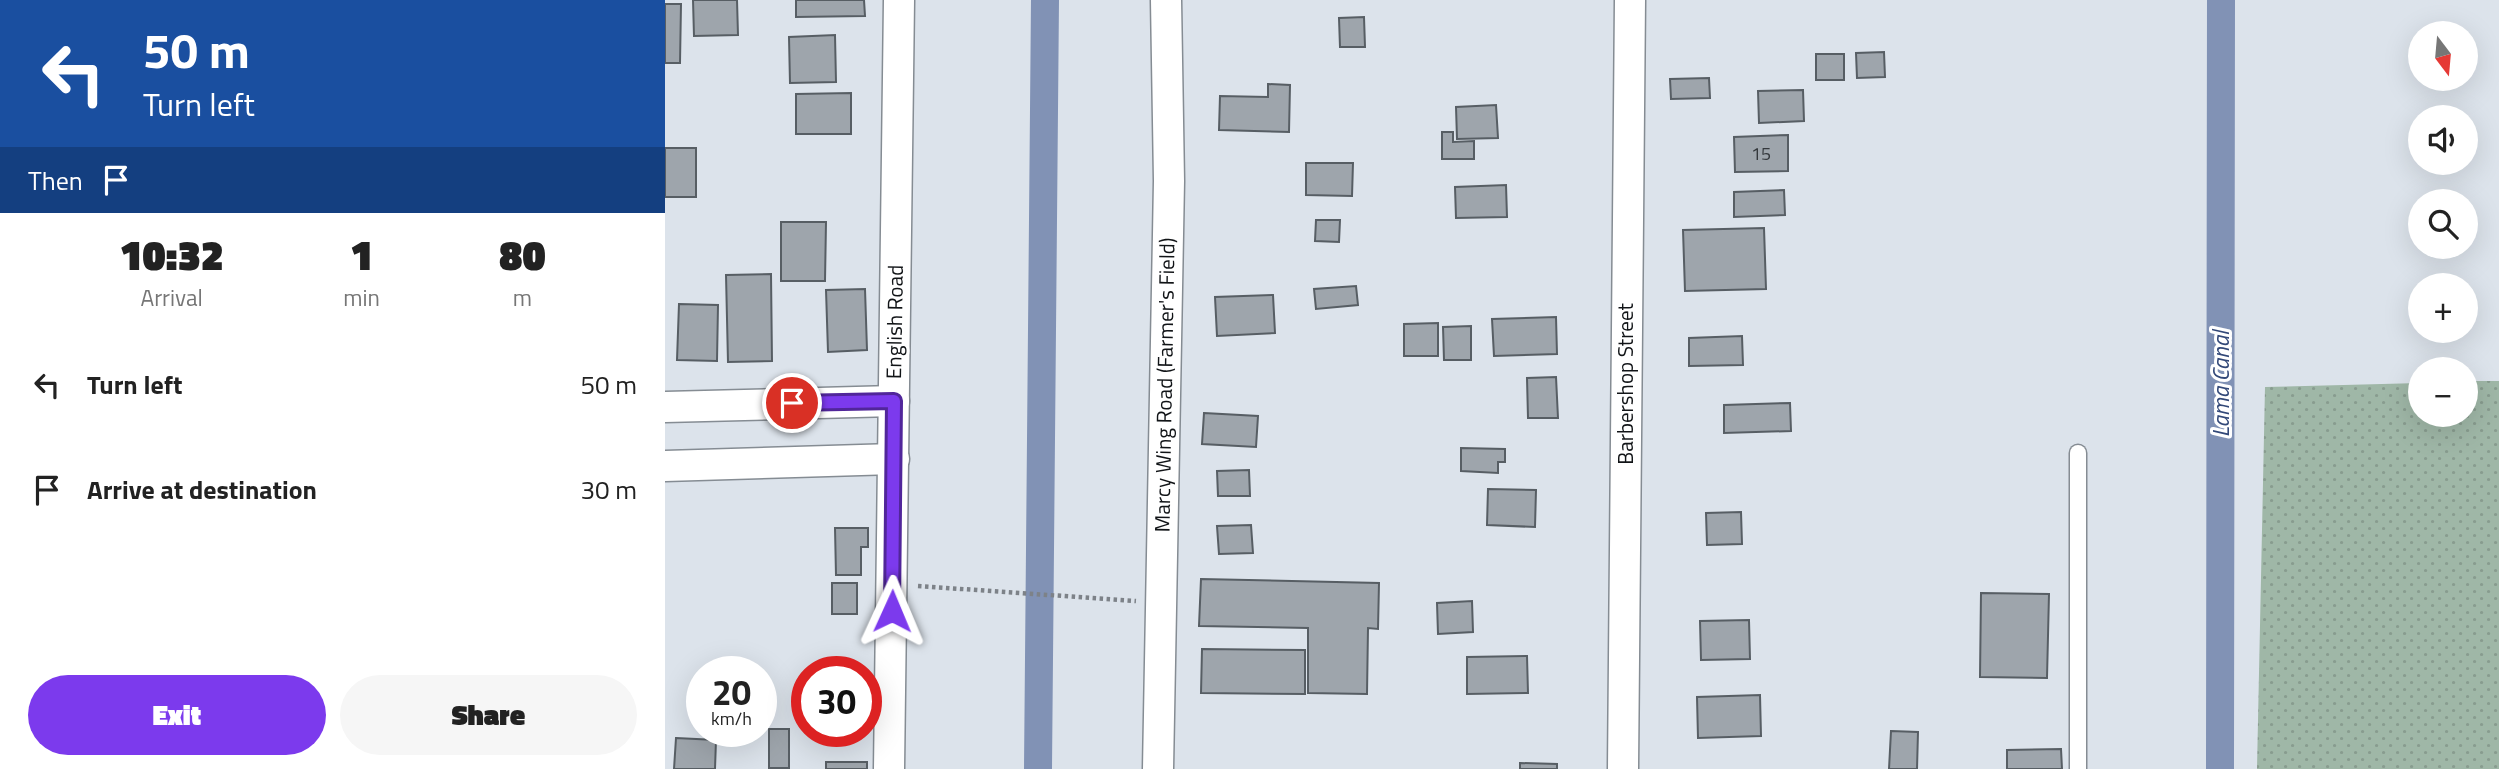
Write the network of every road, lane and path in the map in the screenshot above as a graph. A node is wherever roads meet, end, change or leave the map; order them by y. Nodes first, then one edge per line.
1 (899, 0) edge
2 (1166, 0) edge
3 (1630, 0) edge
4 (894, 401) junction
5 (665, 407) edge
6 (2078, 453) dead end
7 (894, 460) junction
8 (665, 466) edge
9 (915, 586) dead end
10 (1161, 604) junction
11 (890, 769) edge
12 (1158, 769) edge
13 (1623, 769) edge
14 (2078, 769) edge

1 - 4 street, English Road
2 - 10 street, Marcy Wing Road (Farmer's Field)
3 - 13 street, Barbershop Street
4 - 5 street
4 - 7 street, English Road
6 - 14 lane
7 - 8 street
7 - 11 street, English Road
9 - 10 path
10 - 12 street, Marcy Wing Road (Farmer's Field)

